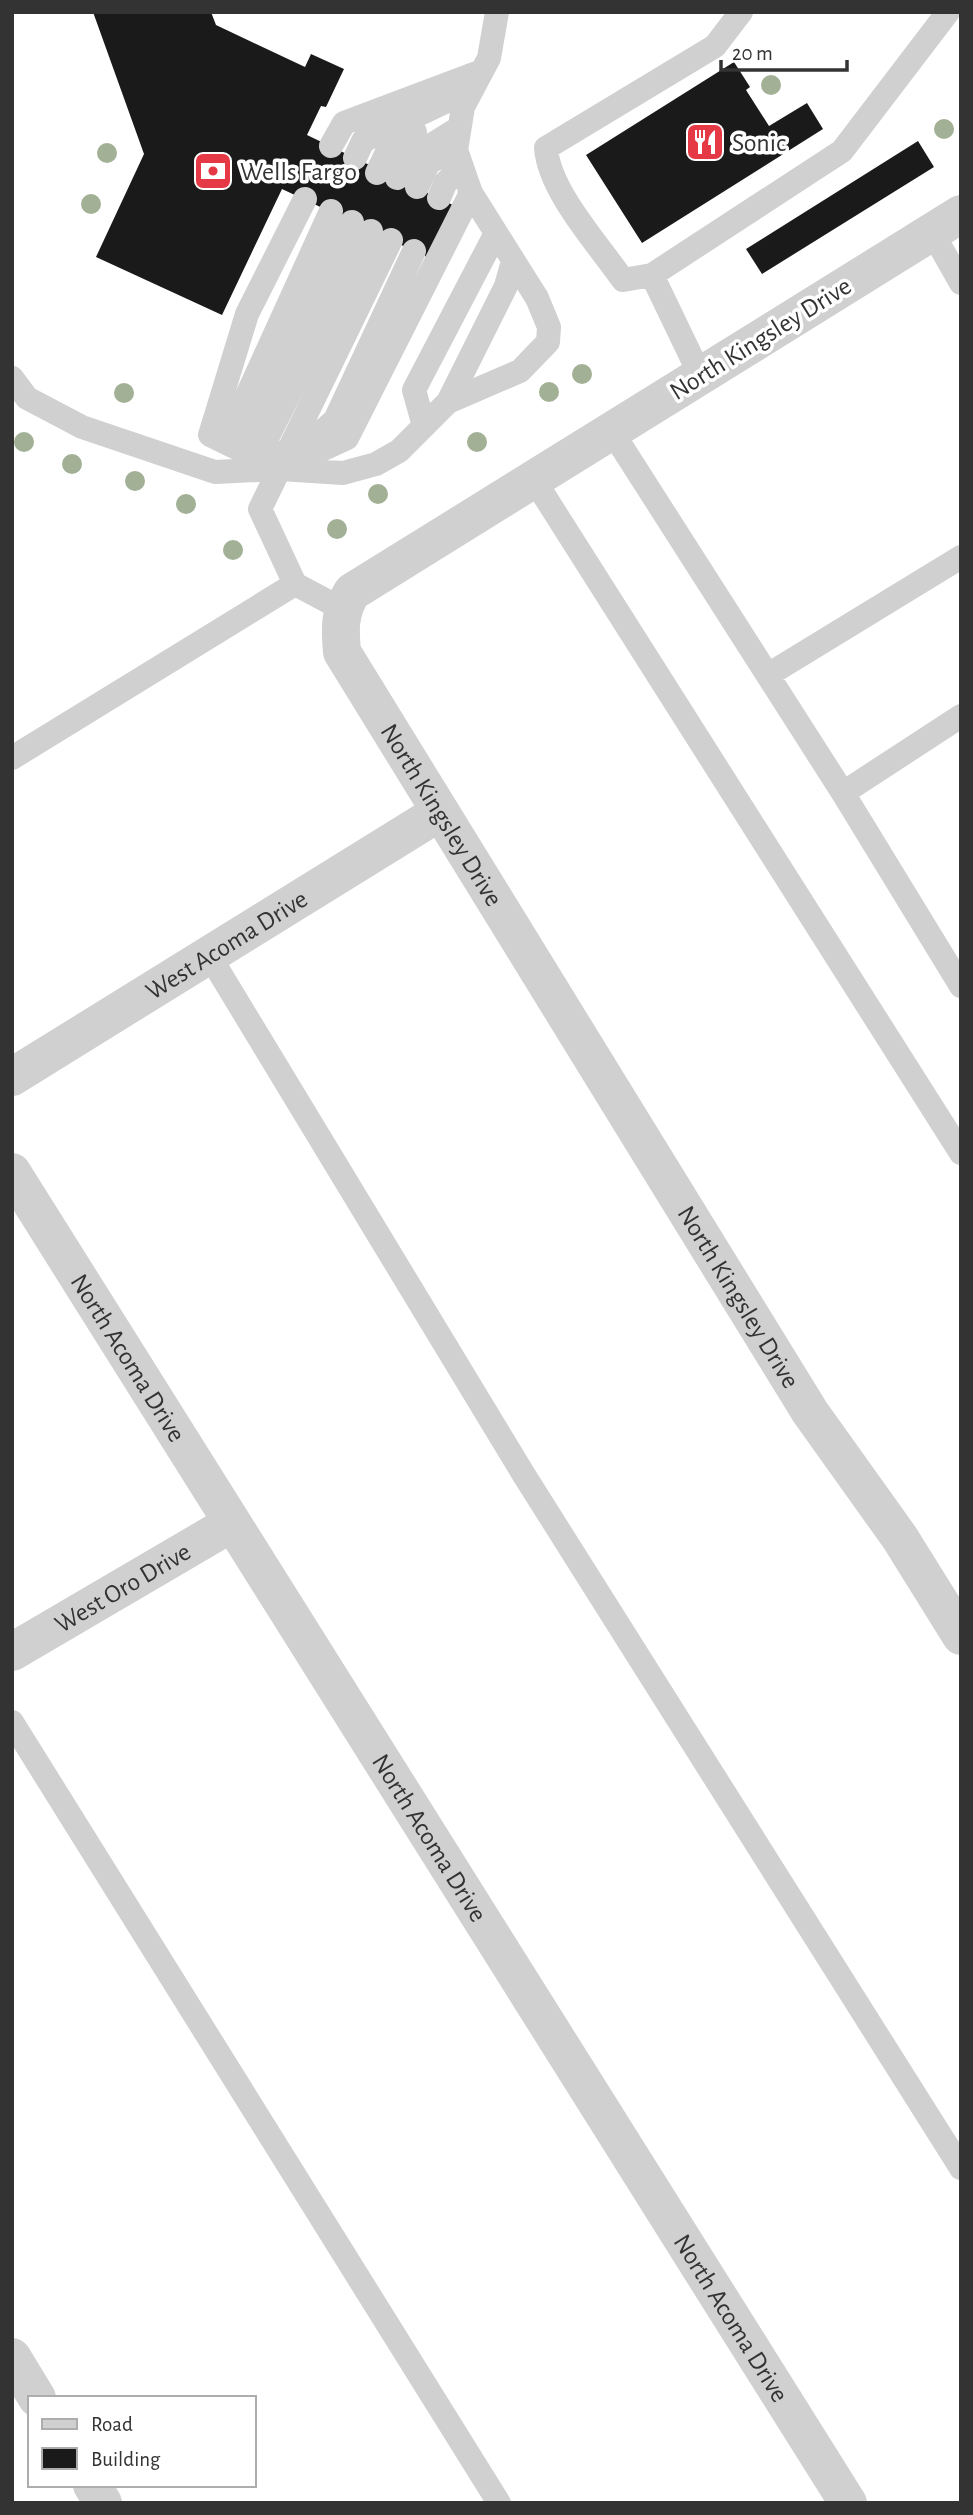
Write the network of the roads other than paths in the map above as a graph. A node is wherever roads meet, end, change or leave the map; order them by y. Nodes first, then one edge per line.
1 (497, 12) edge
2 (741, 12) edge
3 (948, 12) edge
4 (466, 119) junction
5 (331, 146) dead end
6 (355, 158) dead end
7 (471, 192) junction
8 (305, 199) dead end
9 (946, 223) edge
10 (496, 233) junction
11 (414, 251) dead end
12 (513, 261) junction
13 (652, 275) junction
14 (961, 282) edge
15 (700, 375) junction
16 (12, 378) edge
17 (448, 402) junction
18 (424, 426) junction
19 (611, 430) junction
20 (280, 469) junction
21 (533, 478) junction
22 (961, 557) edge
23 (295, 584) junction
24 (342, 609) junction
25 (768, 675) junction
26 (961, 716) edge
27 (12, 758) edge
28 (843, 793) junction
29 (440, 812) junction
30 (209, 955) junction
31 (961, 986) edge
32 (12, 1077) edge
33 (961, 1153) edge
34 (12, 1171) edge
35 (232, 1523) junction
36 (961, 1636) edge
37 (12, 1652) edge
38 (12, 1722) edge
39 (961, 2168) edge
40 (12, 2357) edge
41 (36, 2396) edge
42 (93, 2487) edge
43 (103, 2503) edge
44 (499, 2503) edge
45 (848, 2503) edge

1 - 4 lane
2 - 13 lane
3 - 13 lane
4 - 4 lane
4 - 5 lane
4 - 6 lane
4 - 7 lane
7 - 10 lane
7 - 20 lane
8 - 20 lane
9 - 14 lane
9 - 15 street, North Kingsley Drive
10 - 12 lane
10 - 18 lane
11 - 20 lane
12 - 17 lane
12 - 17 lane
13 - 15 lane
15 - 19 street, North Kingsley Drive
16 - 20 lane
17 - 18 lane
18 - 20 lane
19 - 21 street, North Kingsley Drive
19 - 25 lane
20 - 20 lane
20 - 23 lane
21 - 24 street, North Kingsley Drive
21 - 33 lane
22 - 25 lane
23 - 24 lane
23 - 27 lane
24 - 29 street, North Kingsley Drive
25 - 28 lane
26 - 28 lane
28 - 31 lane
29 - 30 street, West Acoma Drive
29 - 36 street, North Kingsley Drive
30 - 32 street, West Acoma Drive
30 - 39 lane
34 - 35 street, North Acoma Drive
35 - 37 street, West Oro Drive
35 - 45 street, North Acoma Drive
38 - 44 lane
40 - 41 street
42 - 43 street

